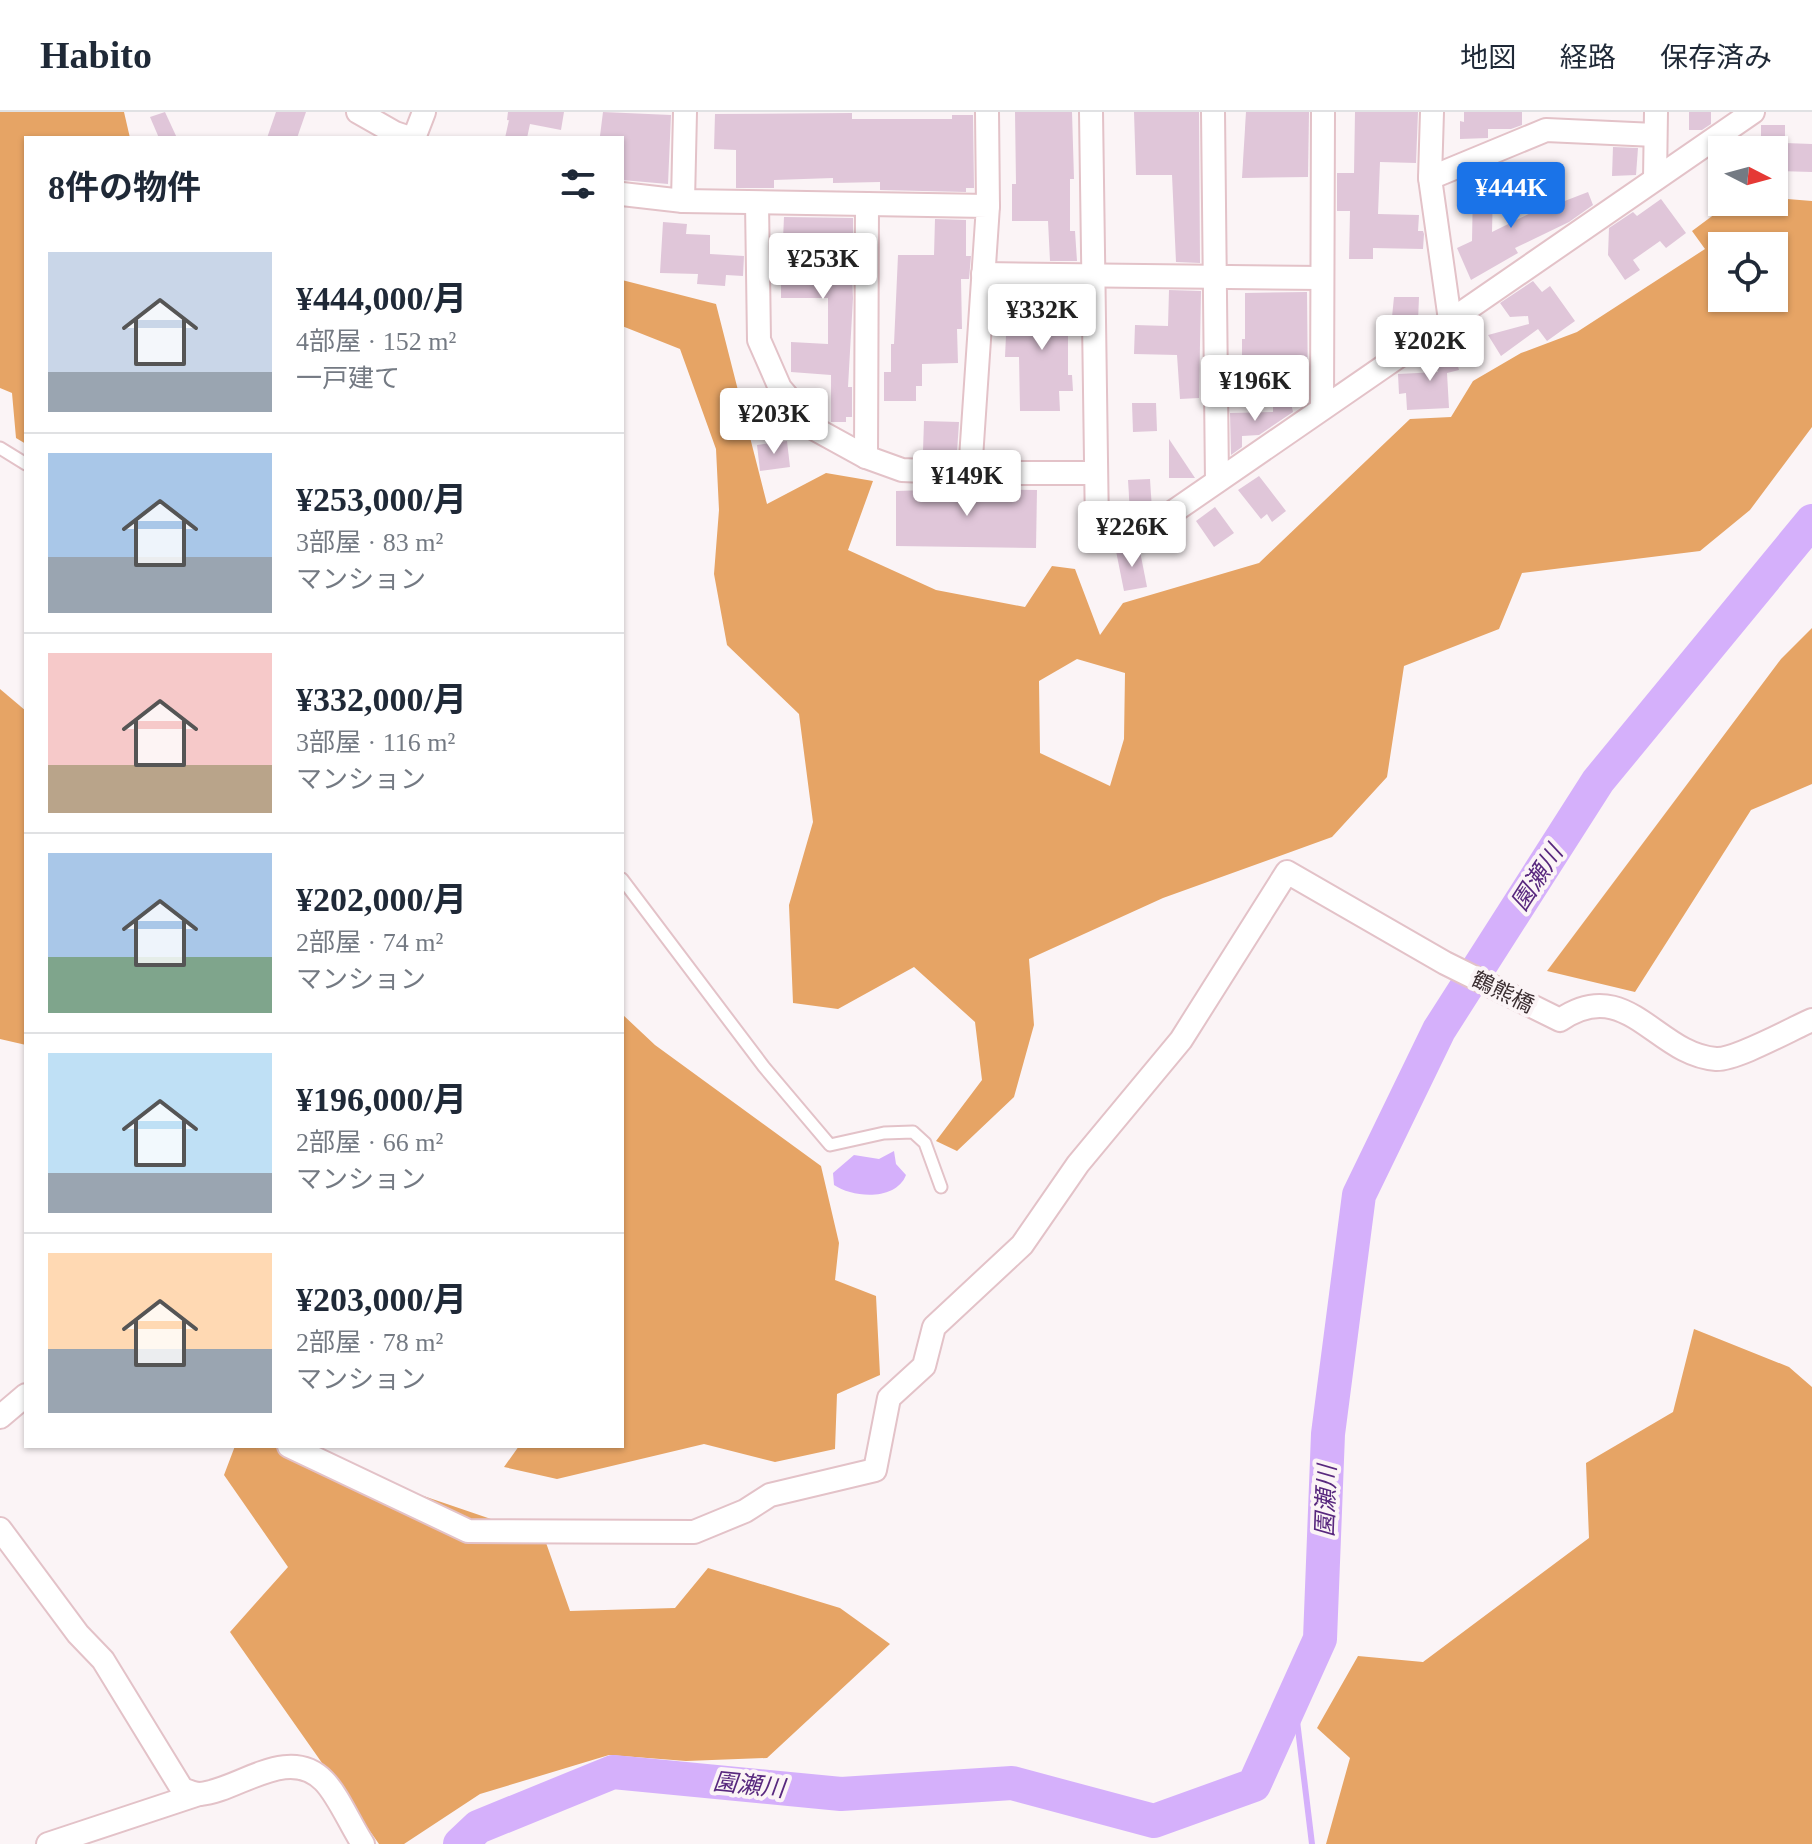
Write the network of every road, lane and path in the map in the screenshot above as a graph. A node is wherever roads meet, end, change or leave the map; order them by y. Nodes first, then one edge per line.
1 (358, 112) edge
2 (424, 112) edge
3 (685, 112) edge
4 (987, 112) edge
5 (1091, 112) edge
6 (1213, 112) edge
7 (1323, 112) edge
8 (1432, 112) edge
9 (1753, 112) edge
10 (1546, 121) edge
11 (1656, 123) edge
12 (405, 136) edge
13 (413, 136) edge
14 (1430, 178) junction
15 (1655, 179) junction
16 (624, 194) edge
17 (683, 201) junction
18 (757, 203) junction
19 (867, 204) junction
20 (988, 206) junction
21 (983, 274) junction
22 (1093, 276) junction
23 (1213, 277) junction
24 (1322, 278) junction
25 (1450, 320) junction
26 (1322, 408) junction
27 (0, 448) edge
28 (866, 457) junction
29 (24, 463) edge
30 (970, 473) junction
31 (1096, 473) junction
32 (1217, 481) junction
33 (624, 882) edge
34 (1812, 1020) edge
35 (941, 1187) dead end
36 (24, 1397) edge
37 (0, 1417) edge
38 (293, 1448) edge
39 (0, 1529) edge
40 (199, 1794) junction
41 (48, 1844) edge
42 (363, 1844) edge

1 - 12 street
2 - 13 street
3 - 17 street
4 - 20 street
5 - 22 street
6 - 23 street
7 - 24 street
8 - 14 street
9 - 15 street
10 - 11 street
10 - 14 street
11 - 15 street
14 - 25 street
15 - 25 street
16 - 17 street
17 - 18 street
18 - 19 street
18 - 28 street
19 - 20 street
19 - 28 street
20 - 21 street
21 - 22 street
21 - 30 street
22 - 23 street
22 - 31 street
23 - 24 street
23 - 32 street
24 - 26 street
25 - 26 street
26 - 32 street
27 - 29 lane
28 - 30 street
30 - 31 street
31 - 32 street
33 - 35 lane
34 - 38 street, 鶴熊橋
36 - 37 street
39 - 40 street
40 - 41 street
40 - 42 street

